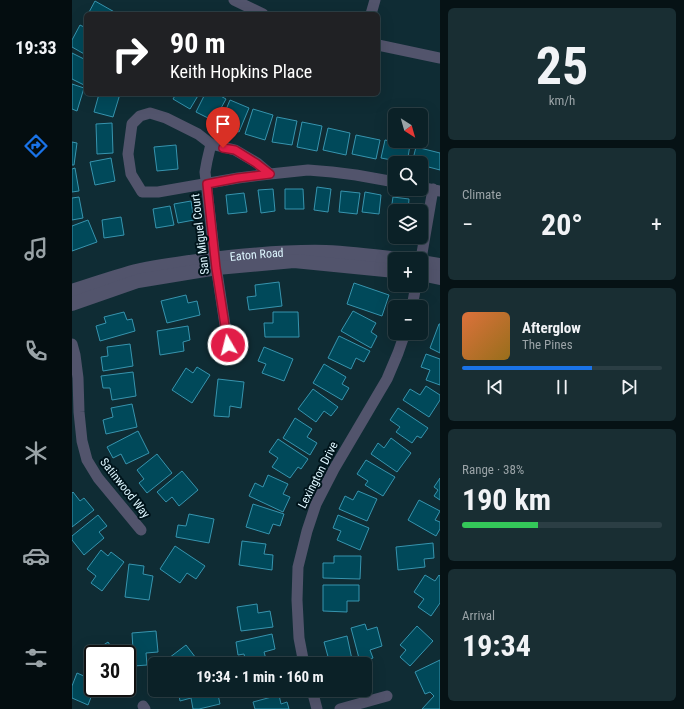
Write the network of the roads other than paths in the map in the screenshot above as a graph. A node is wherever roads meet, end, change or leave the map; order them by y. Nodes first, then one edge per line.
1 (234, 0) edge
2 (375, 0) edge
3 (259, 12) edge
4 (372, 12) edge
5 (380, 45) edge
6 (440, 58) edge
7 (211, 144) junction
8 (270, 174) junction
9 (388, 181) edge
10 (207, 184) junction
11 (436, 190) edge
12 (423, 252) edge
13 (388, 258) edge
14 (428, 262) edge
15 (216, 263) junction
16 (440, 265) edge
17 (388, 270) edge
18 (428, 275) edge
19 (440, 278) edge
20 (72, 291) edge
21 (72, 304) edge
22 (403, 340) edge
23 (72, 344) edge
24 (228, 345) dead end
25 (141, 530) dead end
26 (303, 657) edge
27 (387, 696) dead end
28 (314, 697) edge
29 (317, 709) edge
30 (340, 709) edge

1 - 3 street
2 - 4 street
5 - 6 street
7 - 8 street
7 - 10 street, San Miguel Court
7 - 10 street
8 - 9 street
8 - 10 street
10 - 15 street, San Miguel Court
11 - 12 street
13 - 15 street, Eaton Road
14 - 16 street
15 - 17 street
15 - 20 street, Eaton Road
15 - 21 street
15 - 24 street, San Miguel Court
18 - 19 street
22 - 26 street, Lexington Drive
23 - 25 street, Satinwood Way
27 - 30 street
28 - 29 street

